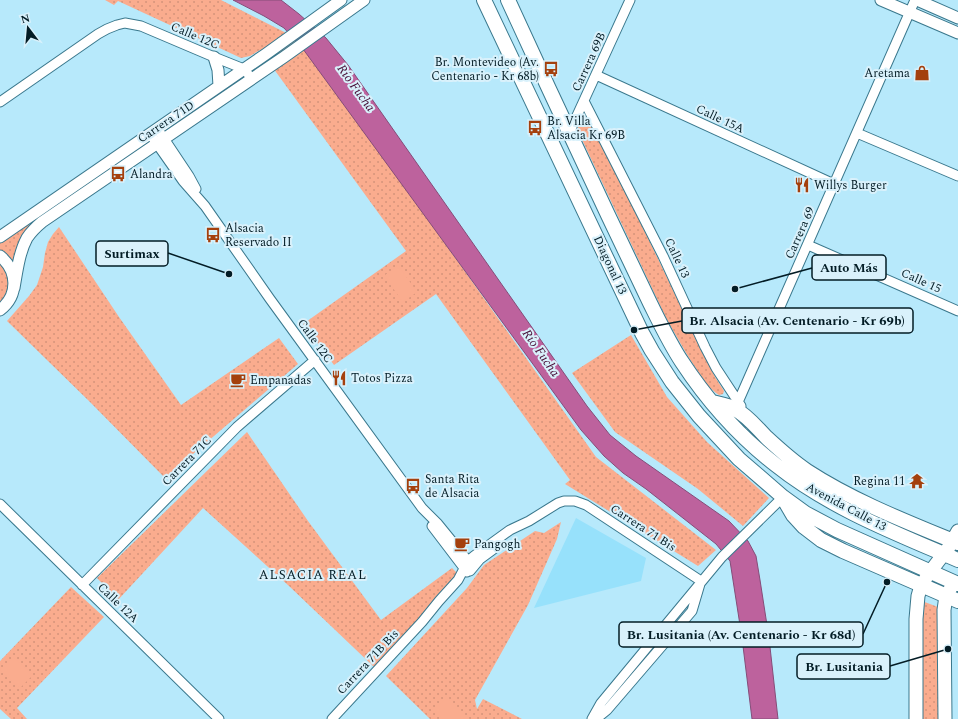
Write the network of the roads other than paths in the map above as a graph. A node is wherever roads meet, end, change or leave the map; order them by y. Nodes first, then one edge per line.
1 (341, 0) edge
2 (364, 0) edge
3 (484, 0) edge
4 (508, 0) edge
5 (630, 0) edge
6 (881, 0) edge
7 (916, 0) edge
8 (910, 13) junction
9 (958, 18) edge
10 (958, 33) edge
11 (214, 57) junction
12 (244, 69) junction
13 (596, 75) junction
14 (252, 79) junction
15 (219, 86) junction
16 (584, 101) junction
17 (0, 102) edge
18 (153, 132) junction
19 (569, 133) junction
20 (857, 133) junction
21 (160, 141) junction
22 (958, 176) edge
23 (834, 184) junction
24 (0, 237) edge
25 (808, 245) junction
26 (0, 256) edge
27 (14, 288) junction
28 (0, 310) edge
29 (958, 311) edge
30 (315, 360) junction
31 (712, 402) junction
32 (737, 406) junction
33 (775, 464) junction
34 (808, 472) junction
35 (783, 497) junction
36 (570, 500) joint
37 (0, 504) edge
38 (956, 538) edge
39 (944, 554) junction
40 (958, 560) edge
41 (468, 568) junction
42 (930, 571) junction
43 (701, 581) junction
44 (957, 581) edge
45 (82, 585) junction
46 (922, 585) junction
47 (952, 599) edge
48 (219, 719) edge
49 (332, 719) edge
50 (592, 719) edge
51 (596, 719) edge
52 (916, 719) edge
53 (944, 719) edge

1 - 12 street, Carrera 71D
2 - 14 street, Carrera 71D
3 - 35 main road, Diagonal 13
4 - 19 main road, Diagonal 13
5 - 13 street, Carrera 69B
6 - 8 street
7 - 8 street, Carrera 69
7 - 9 street
8 - 10 street
8 - 20 street, Carrera 69
11 - 12 street, Calle 12C
11 - 15 street
11 - 17 street, Calle 12C
12 - 14 street, Calle 12C
12 - 15 street, Carrera 71D
13 - 16 street, Carrera 69B
13 - 23 street, Calle 15A
14 - 21 street, Carrera 71D
15 - 18 street, Carrera 71D
16 - 19 street, Carrera 69B
16 - 32 street, Calle 13
18 - 21 street, Calle 12C
18 - 24 street, Carrera 71D
19 - 31 main road, Diagonal 13
20 - 22 street
20 - 23 street, Carrera 69
21 - 27 street, Carrera 71D
21 - 30 street, Calle 12C
23 - 25 street, Carrera 69
25 - 29 street, Calle 15
25 - 32 street, Carrera 69
26 - 27 street
27 - 28 street, Carrera 71D
30 - 41 street, Calle 12C
30 - 45 street, Carrera 71C
31 - 32 main road, Avenida Calle 13
31 - 33 main road, Avenida Calle 13
32 - 34 main road, Avenida Calle 13
33 - 34 main road
33 - 39 main road, Avenida Calle 13
34 - 38 main road, Avenida Calle 13
35 - 42 main road, Avenida Calle 13
35 - 43 street
35 - 46 main road
36 - 41 street, Carrera 71B Bis
36 - 43 street, Carrera 71 Bis
37 - 45 street, Calle 12A
38 - 39 main road
39 - 40 main road, Avenida Calle 13
39 - 42 main road
41 - 49 street, Carrera 71B Bis
42 - 44 main road, Avenida Calle 13
42 - 46 main road
43 - 50 street
43 - 51 street
44 - 47 main road
45 - 48 street, Calle 12A
46 - 47 main road
46 - 52 main road
47 - 53 main road

